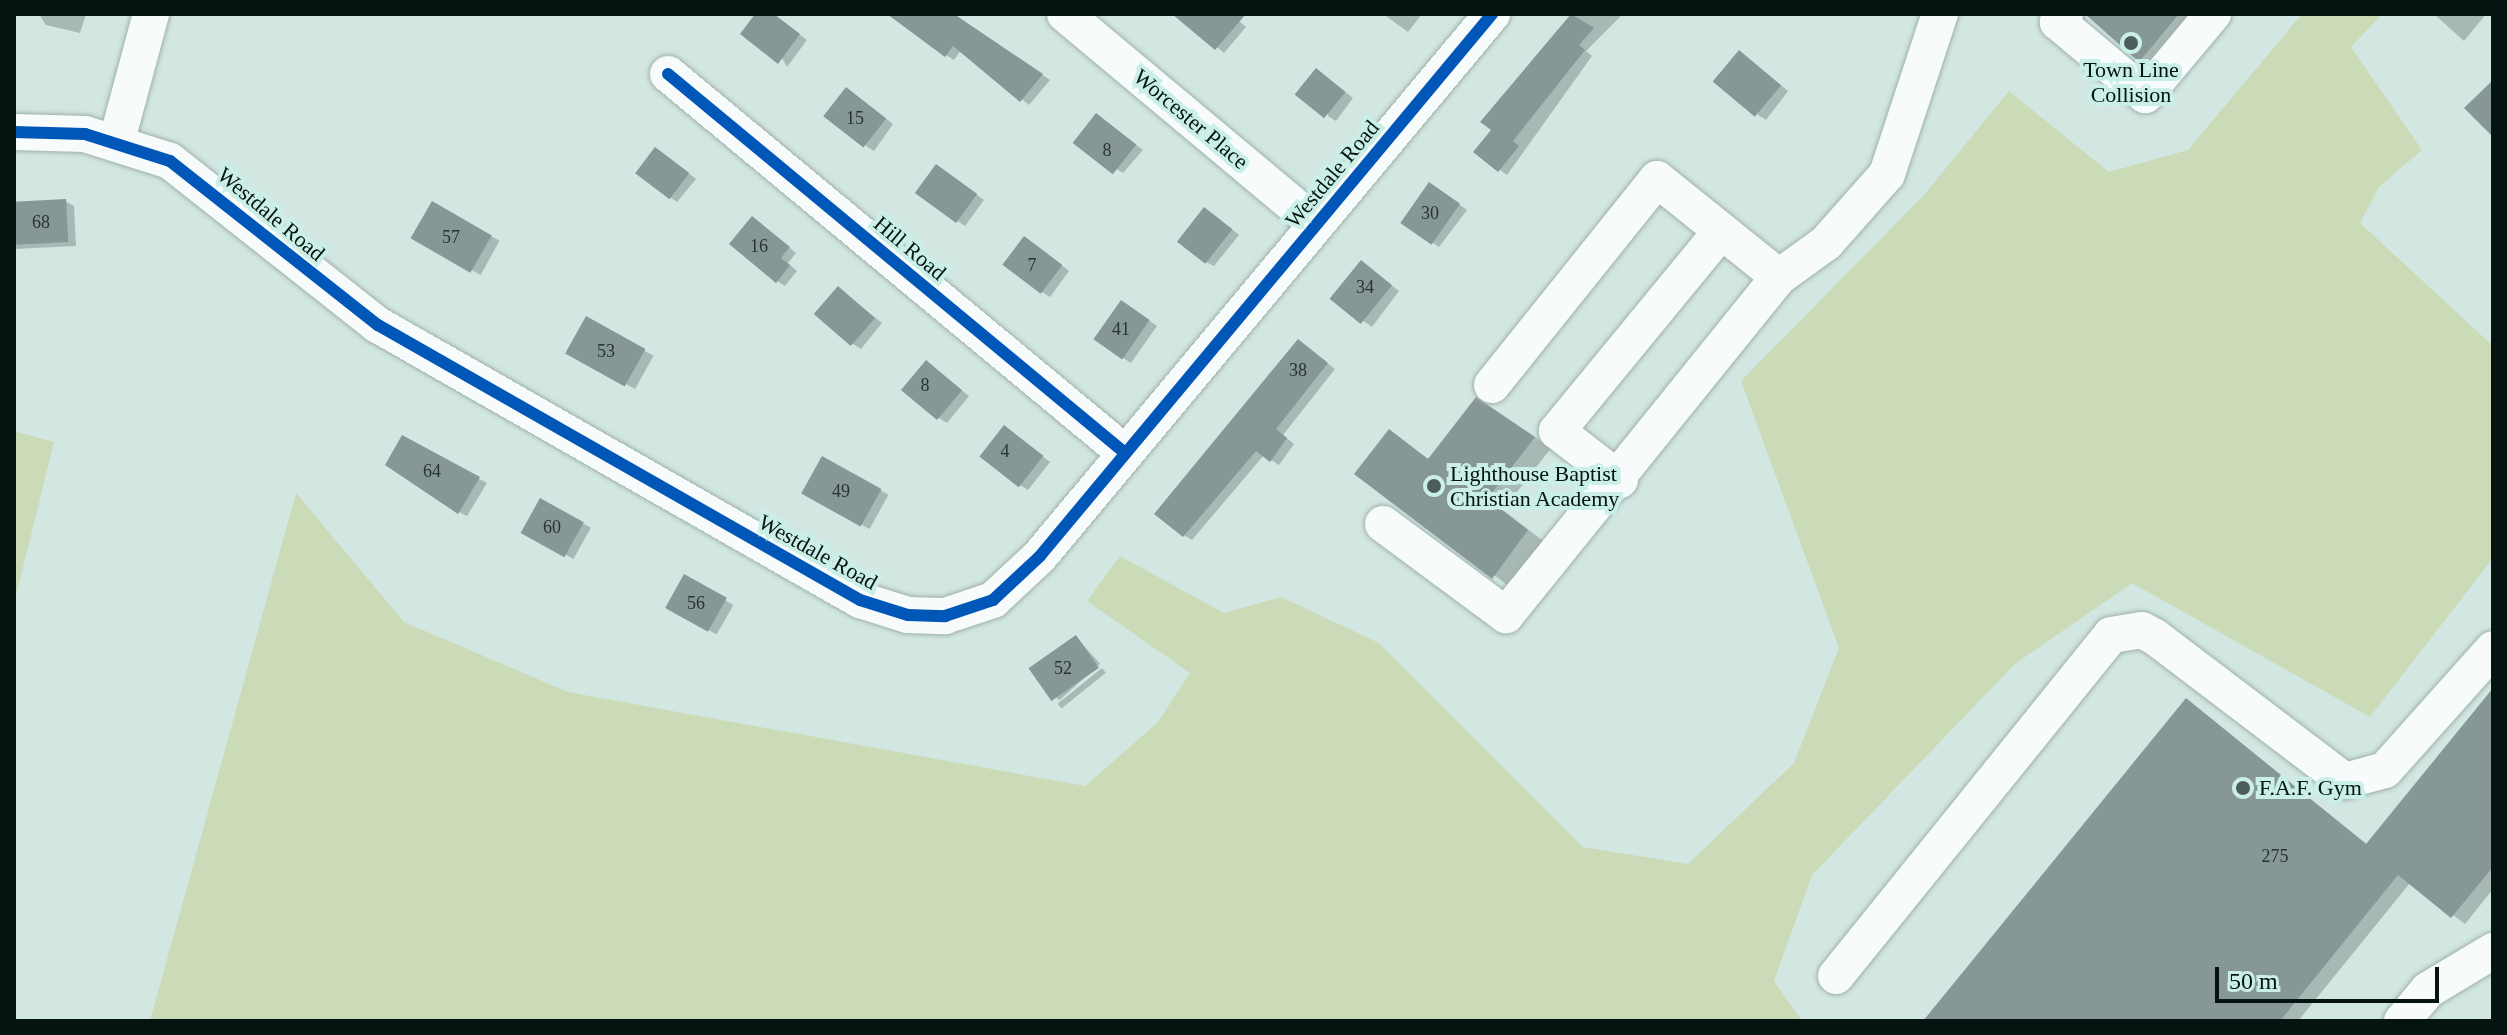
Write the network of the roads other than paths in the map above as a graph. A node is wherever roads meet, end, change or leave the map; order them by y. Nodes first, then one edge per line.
1 (151, 14) edge
2 (1065, 14) edge
3 (1492, 14) edge
4 (1940, 14) edge
5 (2065, 14) edge
6 (2213, 14) edge
7 (668, 74) dead end
8 (14, 132) edge
9 (117, 140) junction
10 (1316, 224) junction
11 (1721, 231) junction
12 (1779, 277) junction
13 (1492, 385) dead end
14 (1125, 453) junction
15 (1620, 480) junction
16 (1383, 524) dead end
17 (2493, 649) edge
18 (2493, 951) edge
19 (1836, 976) dead end
20 (2402, 1021) edge

1 - 9 street
2 - 10 street, Worcester Place
3 - 10 street, Westdale Road
4 - 12 street
5 - 6 street
7 - 14 street, Hill Road
8 - 9 street, Westdale Road
9 - 14 street, Westdale Road
10 - 14 street, Westdale Road
11 - 12 street
11 - 13 street
11 - 15 street
12 - 15 street
15 - 16 street
17 - 19 street
18 - 20 street

